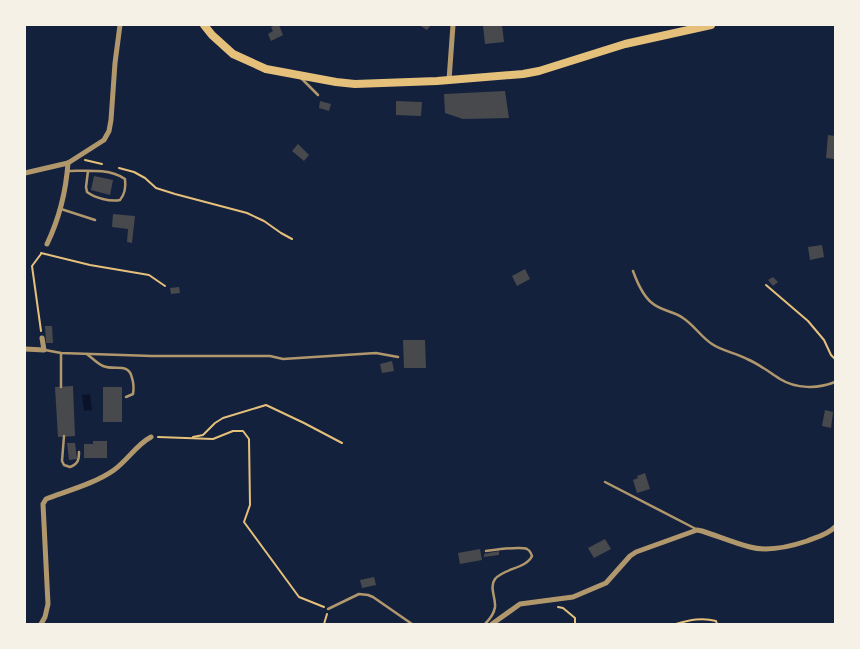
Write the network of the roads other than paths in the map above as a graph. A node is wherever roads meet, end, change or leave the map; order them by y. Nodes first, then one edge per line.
1 (120, 25) edge
2 (204, 25) edge
3 (452, 25) edge
4 (712, 25) edge
5 (299, 76) junction
6 (449, 80) junction
7 (318, 95) dead end
8 (68, 163) junction
9 (67, 172) junction
10 (88, 172) junction
11 (25, 173) edge
12 (60, 209) junction
13 (95, 220) dead end
14 (47, 244) road end
15 (633, 271) dead end
16 (42, 338) road end
17 (25, 349) edge
18 (44, 350) junction
19 (61, 353) junction
20 (86, 353) junction
21 (398, 357) dead end
22 (835, 382) edge
23 (62, 387) dead end
24 (126, 397) dead end
25 (64, 436) dead end
26 (151, 437) road end
27 (79, 452) dead end
28 (605, 482) dead end
29 (835, 527) edge
30 (697, 530) junction
31 (486, 551) dead end
32 (328, 609) road end
33 (41, 624) edge
34 (412, 624) edge
35 (486, 624) edge
36 (492, 624) edge

1 - 8 street
2 - 5 main road
3 - 6 street
4 - 6 main road
5 - 6 main road
5 - 7 lane
8 - 9 street
8 - 11 street
9 - 10 lane
9 - 12 street
10 - 10 lane
12 - 13 lane
12 - 14 street
15 - 22 lane
16 - 18 street
17 - 18 street
18 - 19 lane
19 - 20 lane
19 - 23 lane
20 - 21 lane
20 - 24 lane
25 - 27 lane
26 - 33 street
28 - 30 lane
29 - 30 street
30 - 36 street
31 - 35 lane
32 - 34 lane

